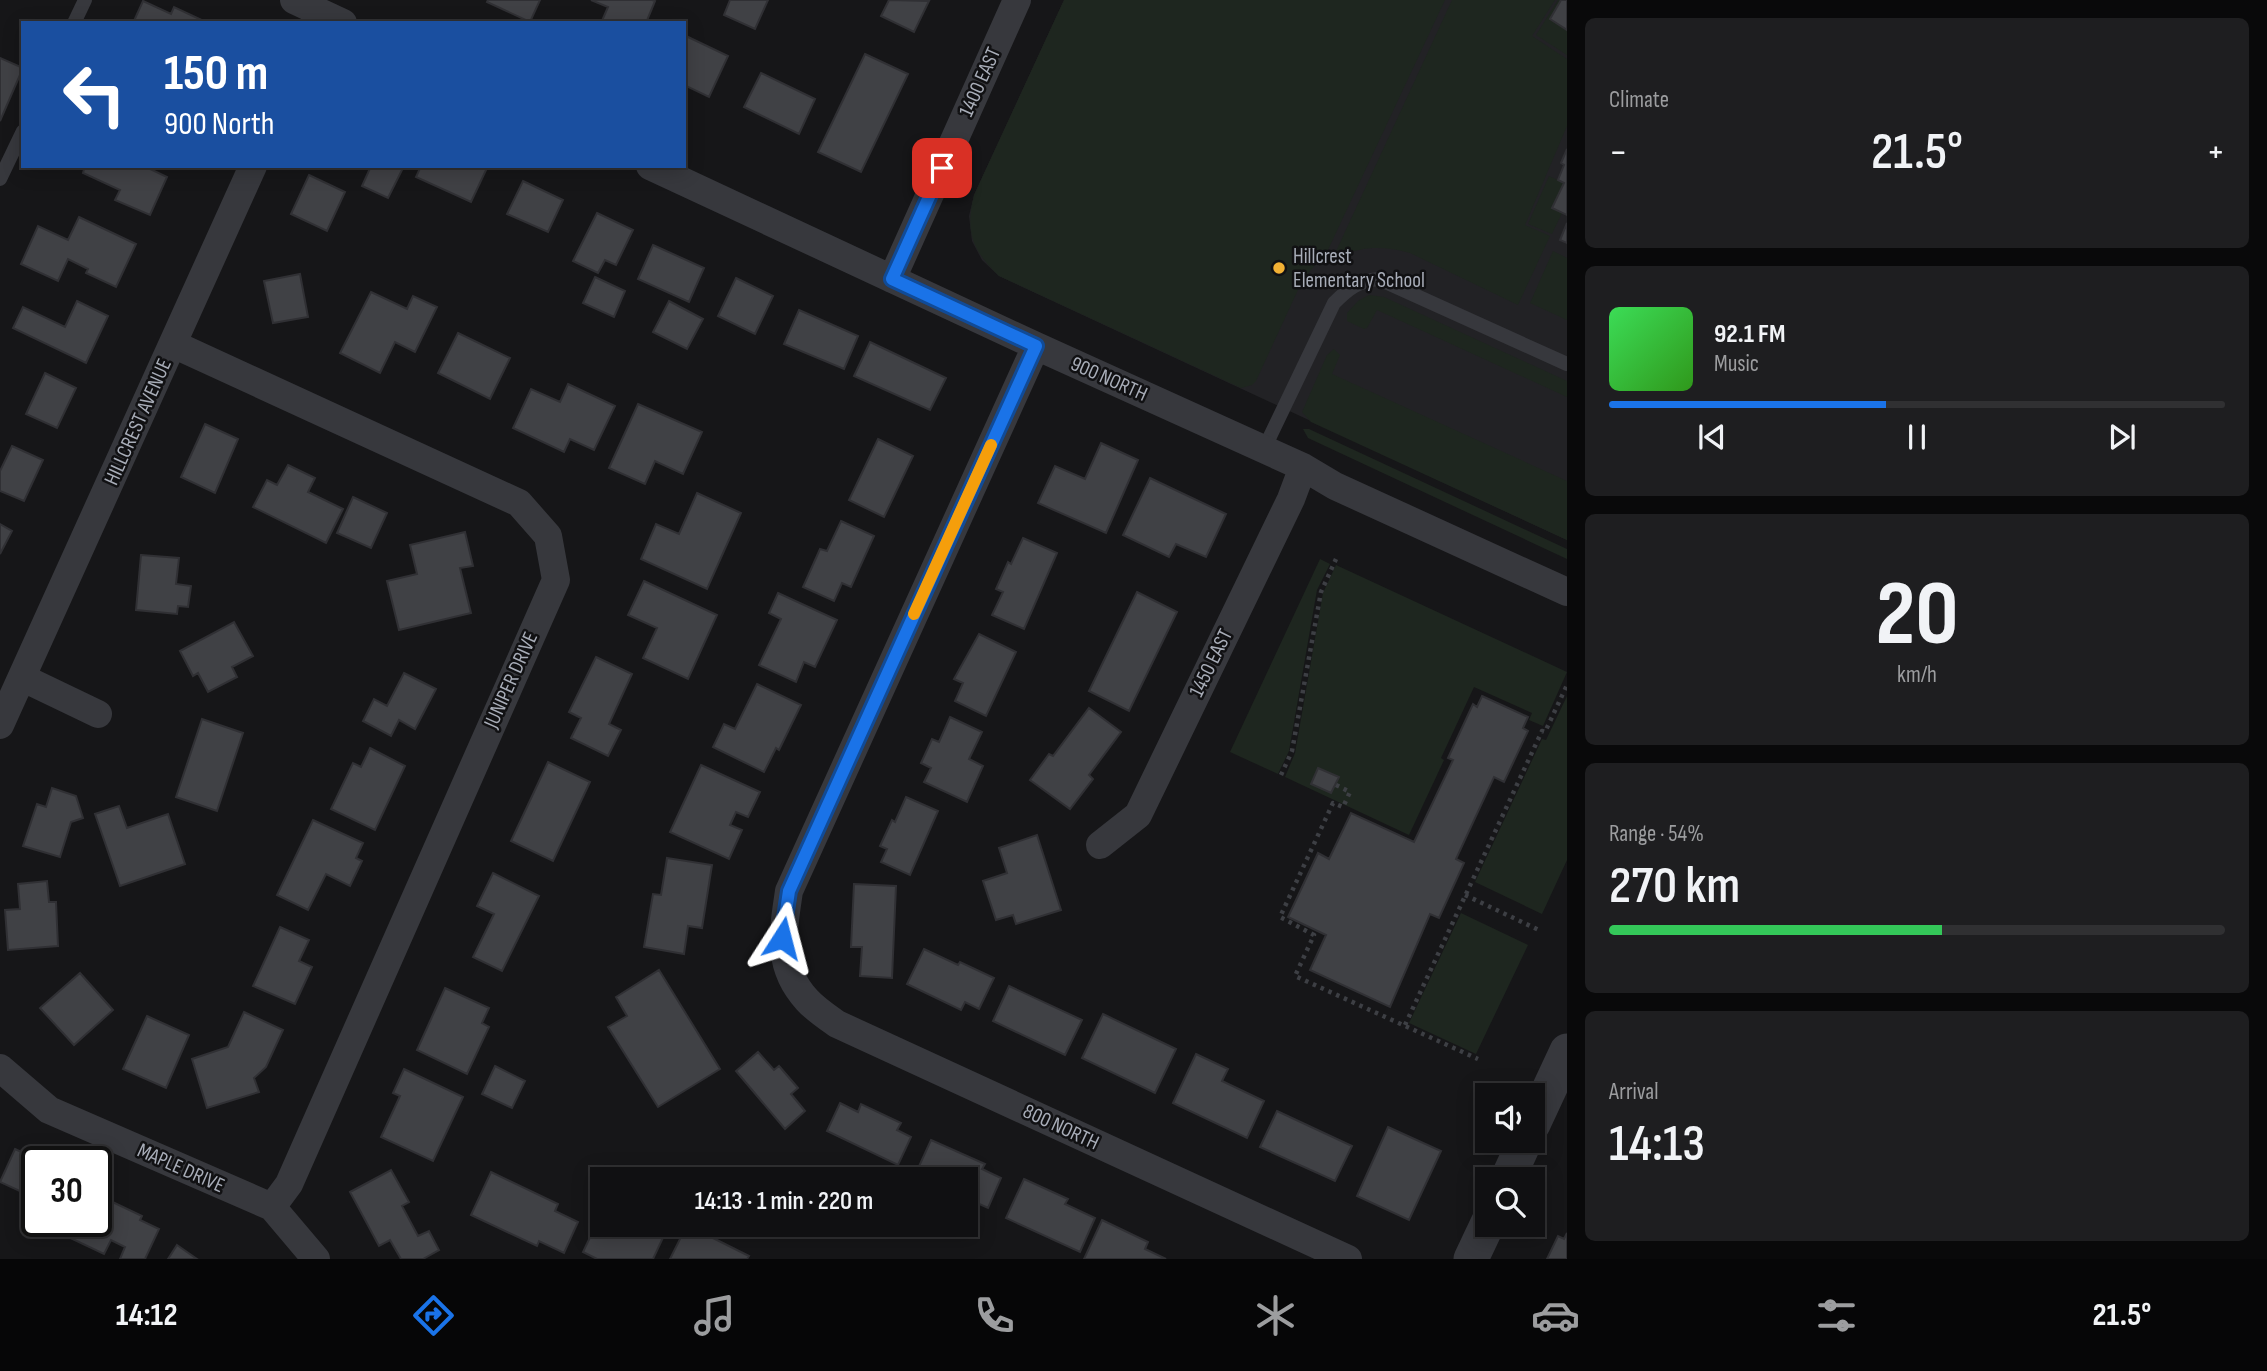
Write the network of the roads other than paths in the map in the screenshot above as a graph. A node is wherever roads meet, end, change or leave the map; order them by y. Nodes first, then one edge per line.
1 (85, 0) edge
2 (295, 0) edge
3 (1017, 0) edge
4 (328, 15) edge
5 (75, 21) edge
6 (21, 135) edge
7 (252, 168) edge
8 (654, 168) edge
9 (0, 179) edge
10 (892, 279) junction
11 (173, 344) junction
12 (1036, 346) junction
13 (1567, 363) edge
14 (1264, 449) junction
15 (1303, 467) junction
16 (1567, 592) edge
17 (23, 678) junction
18 (98, 714) dead end
19 (0, 725) edge
20 (1100, 845) dead end
21 (1567, 1051) edge
22 (0, 1068) edge
23 (1545, 1098) edge
24 (272, 1207) junction
25 (1481, 1237) edge
26 (316, 1259) edge
27 (1348, 1259) edge
28 (1471, 1259) edge

1 - 5 lane
2 - 4 street
3 - 10 street, 1400 EAST
6 - 9 lane
7 - 11 street, HILLCREST AVENUE
8 - 10 street, 900 NORTH
10 - 12 street, 900 NORTH
11 - 17 street, HILLCREST AVENUE
11 - 24 street, JUNIPER DRIVE
12 - 14 street, 900 NORTH
12 - 27 street, 800 NORTH
13 - 14 lane
14 - 15 street, 900 NORTH
15 - 16 street, 900 NORTH
15 - 20 street, 1450 EAST
17 - 18 street
17 - 19 street, HILLCREST AVENUE
21 - 23 street
22 - 24 street, MAPLE DRIVE
24 - 26 street, MAPLE DRIVE
25 - 28 street

